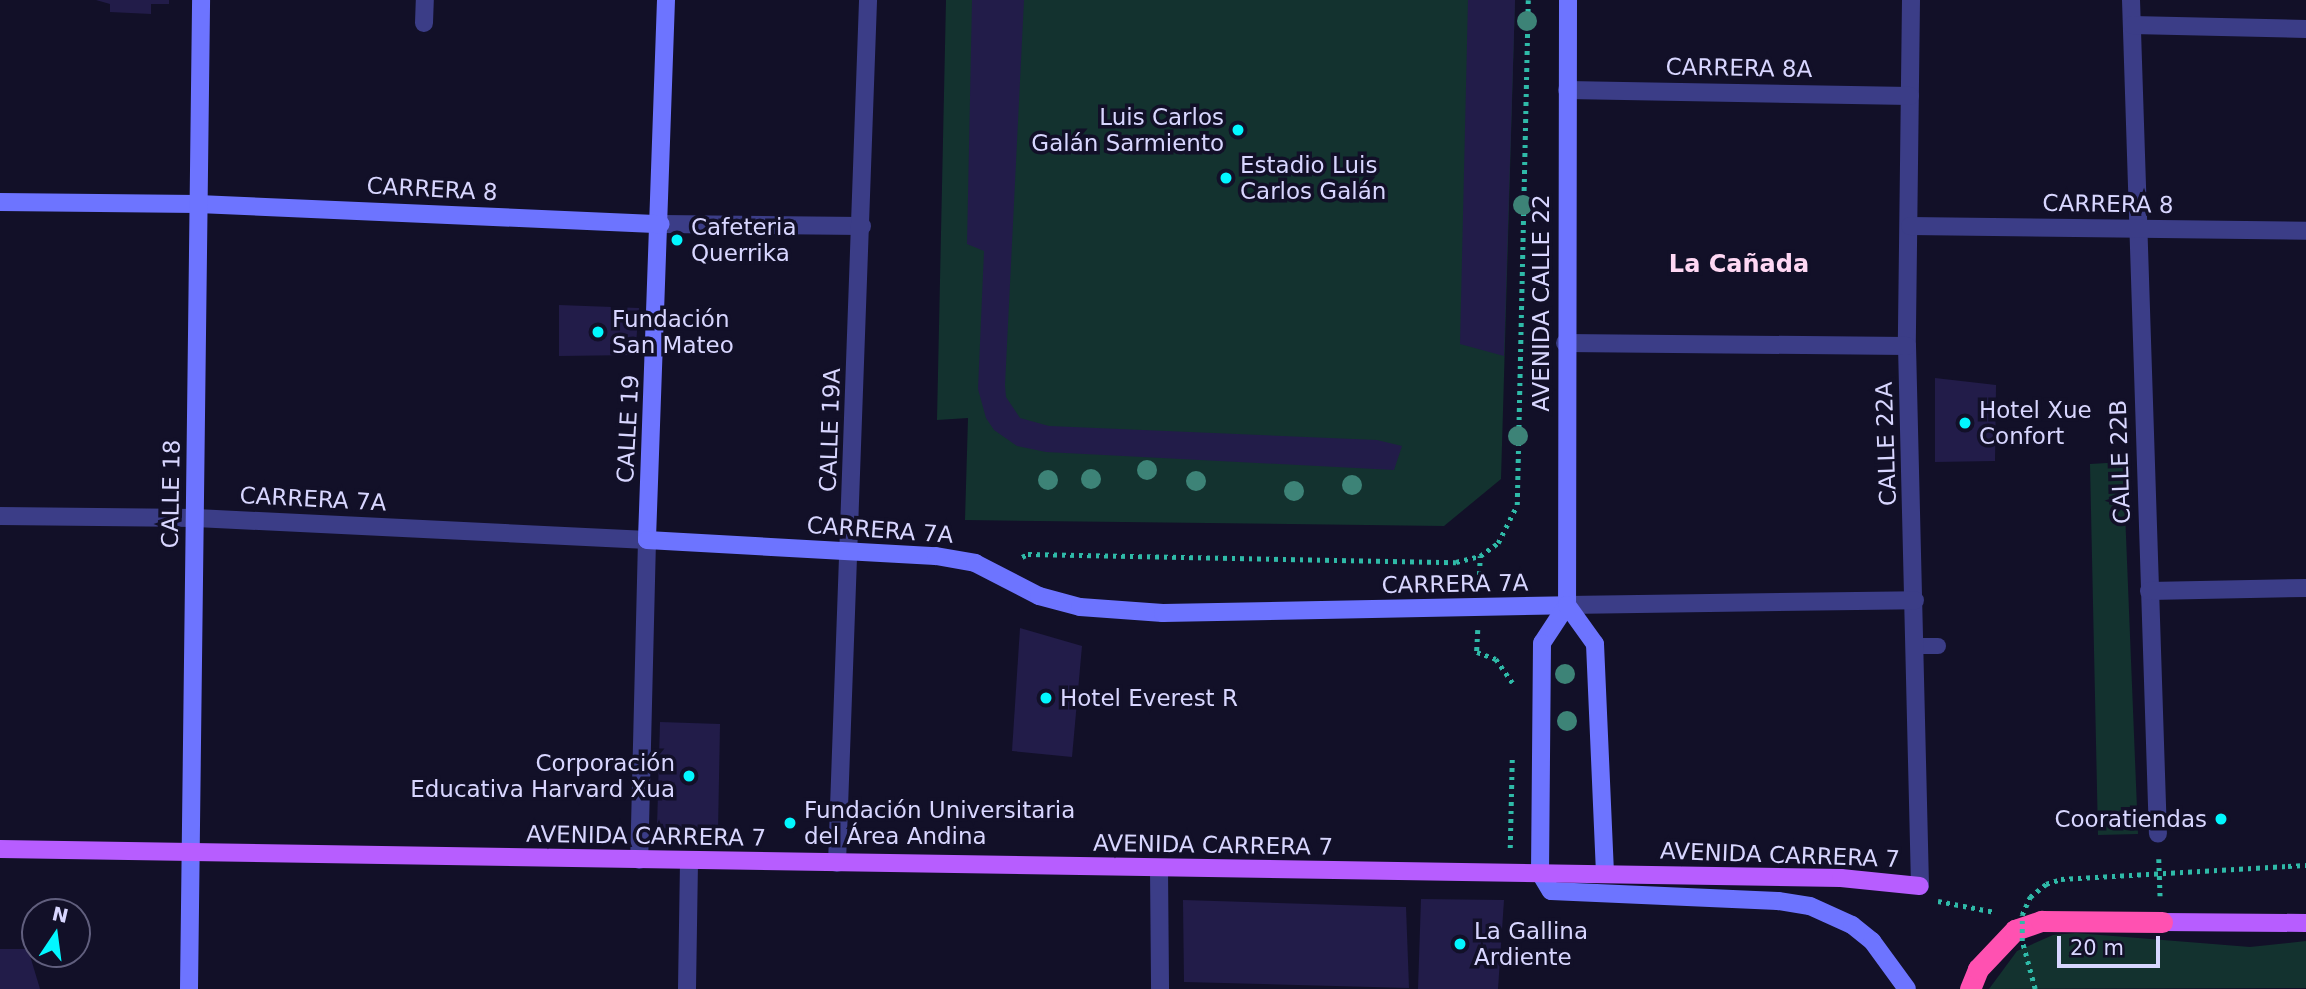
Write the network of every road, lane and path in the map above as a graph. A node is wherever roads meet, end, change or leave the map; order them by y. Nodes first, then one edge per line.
1 (201, 0) edge
2 (425, 0) edge
3 (666, 0) edge
4 (868, 0) edge
5 (1528, 0) edge
6 (1567, 0) edge
7 (1911, 0) edge
8 (2131, 0) edge
9 (424, 23) dead end
10 (2132, 25) junction
11 (2306, 29) edge
12 (1567, 90) junction
13 (1910, 96) junction
14 (0, 202) edge
15 (198, 204) junction
16 (661, 224) junction
17 (862, 226) junction
18 (1910, 226) junction
19 (2138, 229) junction
20 (2306, 231) edge
21 (1565, 343) junction
22 (1907, 346) junction
23 (0, 516) edge
24 (196, 518) junction
25 (647, 540) junction
26 (849, 552) junction
27 (1480, 556) junction
28 (997, 572) junction
29 (2306, 587) edge
30 (2149, 591) junction
31 (1915, 600) junction
32 (1567, 606) junction
33 (1479, 610) junction
34 (1917, 646) junction
35 (1938, 646) dead end
36 (1513, 693) dead end
37 (1512, 748) dead end
38 (2158, 834) joint
39 (0, 849) edge
40 (189, 853) junction
41 (1510, 856) dead end
42 (639, 860) junction
43 (689, 861) junction
44 (837, 863) junction
45 (2306, 864) edge
46 (1159, 869) junction
47 (1539, 873) junction
48 (1605, 873) junction
49 (2159, 873) junction
50 (1920, 886) joint
51 (2162, 922) junction
52 (2306, 923) edge
53 (189, 989) edge
54 (687, 989) edge
55 (1160, 989) edge
56 (1908, 989) edge
57 (1970, 989) edge
58 (2035, 989) edge

1 - 15 main road, CALLE 18
2 - 9 street
3 - 16 main road, CALLE 19
4 - 17 street, CALLE 19A
5 - 27 path
6 - 12 main road, AVENIDA CALLE 22
7 - 13 street, CALLE 22A
8 - 10 street, CALLE 22B
10 - 11 street
10 - 19 street, CALLE 22B
12 - 13 street, CARRERA 8A
12 - 21 main road, AVENIDA CALLE 22
13 - 18 street, CALLE 22A
14 - 15 main road, CARRERA 8
15 - 16 main road, CARRERA 8
15 - 24 main road, CALLE 18
16 - 17 street, CARRERA 8
16 - 25 main road, CALLE 19
17 - 26 street, CALLE 19A
18 - 19 street, CARRERA 8
18 - 22 street, CALLE 22A
19 - 20 street, CARRERA 8
19 - 30 street, CALLE 22B
21 - 22 street
21 - 32 main road, AVENIDA CALLE 22
22 - 31 street, CALLE 22A
23 - 24 street, CARRERA 7A
24 - 25 street, CARRERA 7A
24 - 40 main road, CALLE 18
25 - 26 main road, CARRERA 7A
25 - 42 street, CALLE 19
26 - 28 main road, CARRERA 7A
26 - 44 street, CALLE 19A
27 - 28 path
27 - 33 path
28 - 33 main road, CARRERA 7A
29 - 30 street
30 - 38 street, CALLE 22B
31 - 32 street, CARRERA 7A
31 - 34 street, CALLE 22A
32 - 33 main road, CARRERA 7A
32 - 47 main road
32 - 48 main road
33 - 36 path
34 - 35 lane
34 - 50 street, CALLE 22A
37 - 41 path
38 - 49 path
39 - 40 main road, AVENIDA CARRERA 7
40 - 42 main road, AVENIDA CARRERA 7
40 - 53 main road, CALLE 18
42 - 43 main road, AVENIDA CARRERA 7
43 - 44 main road, AVENIDA CARRERA 7
43 - 54 street
44 - 46 main road, AVENIDA CARRERA 7
45 - 49 path, bridge
46 - 47 main road, AVENIDA CARRERA 7
46 - 55 street
47 - 48 main road, AVENIDA CARRERA 7
47 - 56 main road
48 - 50 main road, AVENIDA CARRERA 7
49 - 51 path
49 - 58 path, bridge
51 - 52 main road
51 - 57 highway

